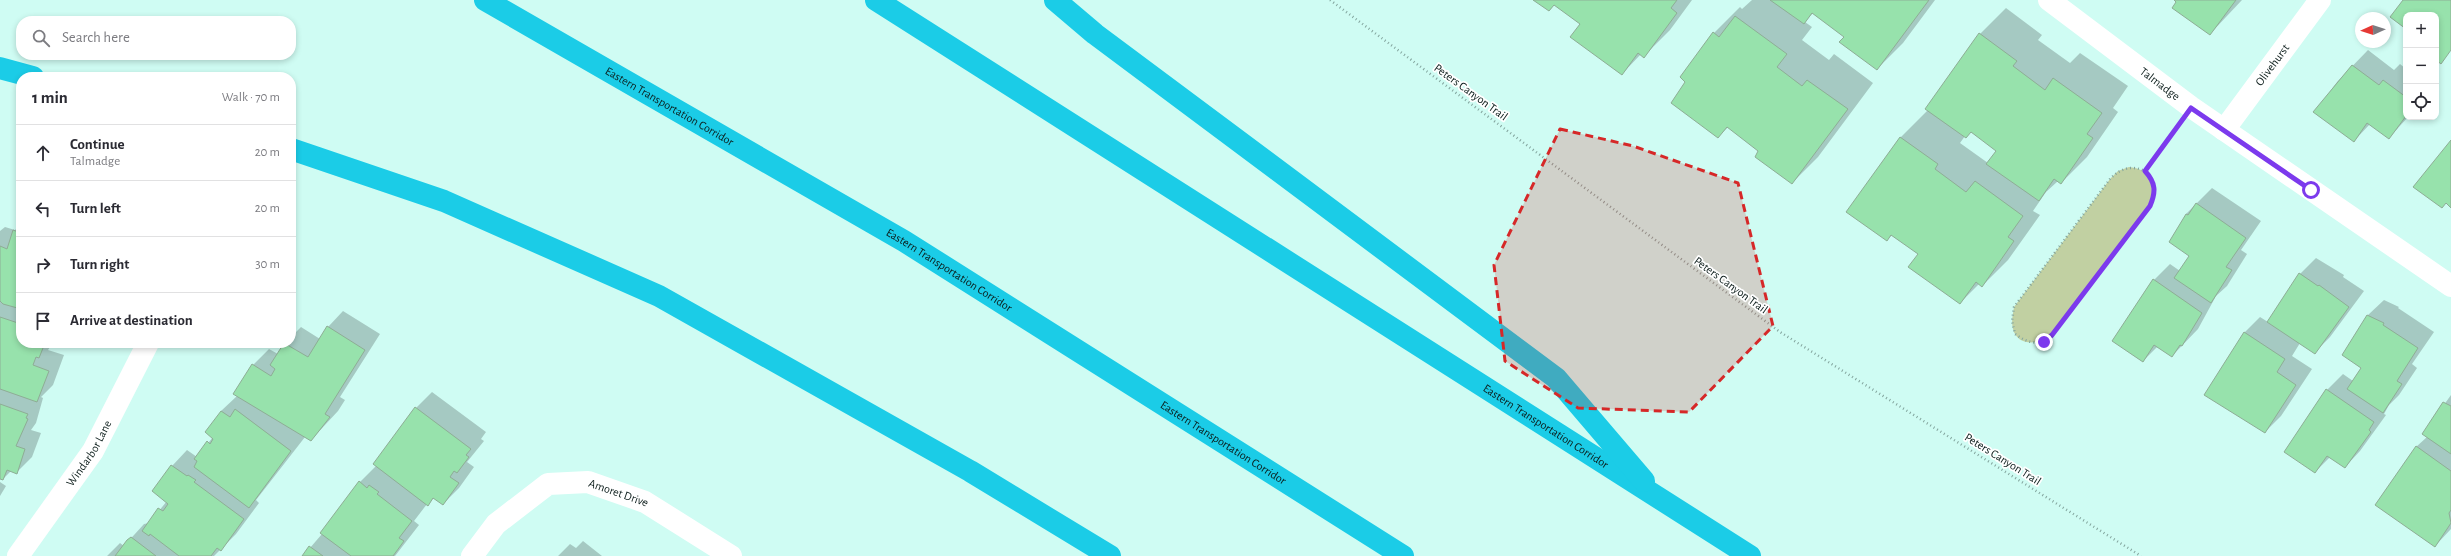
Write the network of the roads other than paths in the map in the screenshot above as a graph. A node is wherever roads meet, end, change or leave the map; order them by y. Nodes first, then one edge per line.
1 (485, 0) edge
2 (876, 0) edge
3 (1055, 0) edge
4 (2049, 0) edge
5 (2320, 0) edge
6 (0, 68) edge
7 (16, 72) edge
8 (2224, 130) junction
9 (296, 151) edge
10 (2451, 286) edge
11 (145, 348) edge
12 (1659, 498) junction
13 (18, 556) edge
14 (472, 556) edge
15 (732, 556) edge
16 (1110, 556) edge
17 (1403, 556) edge
18 (1750, 556) edge

1 - 17 highway, Eastern Transportation Corridor
2 - 12 highway, Eastern Transportation Corridor
3 - 12 highway
4 - 8 street, Talmadge
5 - 8 street, Olivehurst
6 - 7 highway
8 - 10 street, Talmadge
9 - 16 highway
11 - 13 street, Windarbor Lane
12 - 18 highway, Eastern Transportation Corridor
14 - 15 street, Amoret Drive

